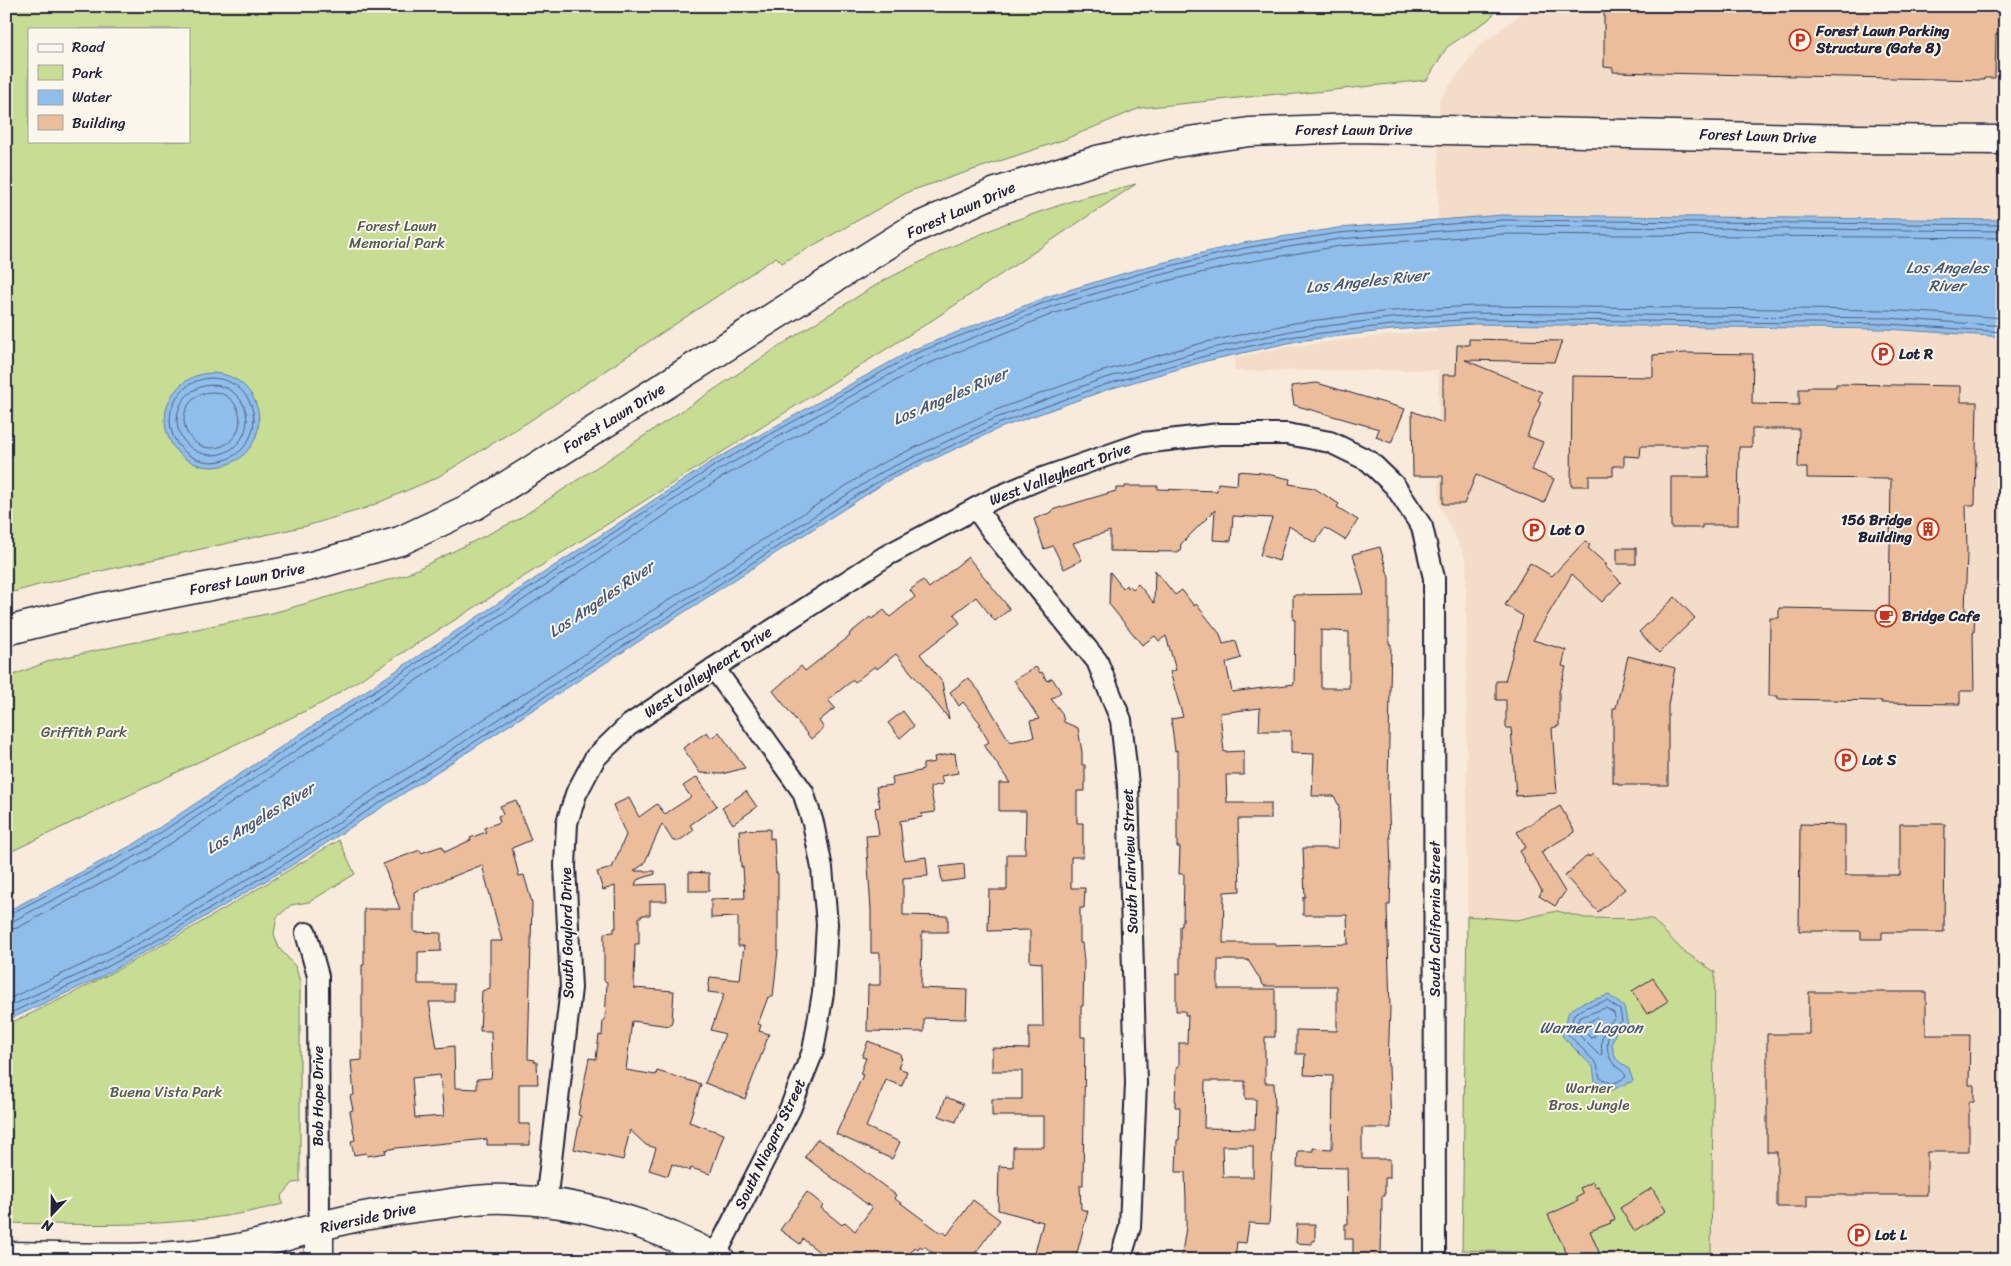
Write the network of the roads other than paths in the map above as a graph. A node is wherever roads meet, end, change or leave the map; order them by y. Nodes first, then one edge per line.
1 (2005, 140) edge
2 (976, 508) junction
3 (1434, 578) joint
4 (6, 631) edge
5 (714, 668) junction
6 (595, 758) joint
7 (306, 933) dead end
8 (546, 1203) junction
9 (319, 1228) junction
10 (6, 1256) edge
11 (717, 1259) edge
12 (318, 1260) edge
13 (1120, 1260) edge
14 (1435, 1260) edge

1 - 4 street, Forest Lawn Drive
2 - 3 street, West Valleyheart Drive
2 - 5 street, West Valleyheart Drive
2 - 13 street, South Fairview Street
3 - 14 street, South California Street
5 - 6 street, West Valleyheart Drive
5 - 11 street, South Niagara Street
6 - 8 street, South Gaylord Drive
7 - 9 street, Bob Hope Drive
8 - 9 street, Riverside Drive
8 - 11 street, Riverside Drive
9 - 10 street, Riverside Drive
9 - 12 street, Bob Hope Drive

